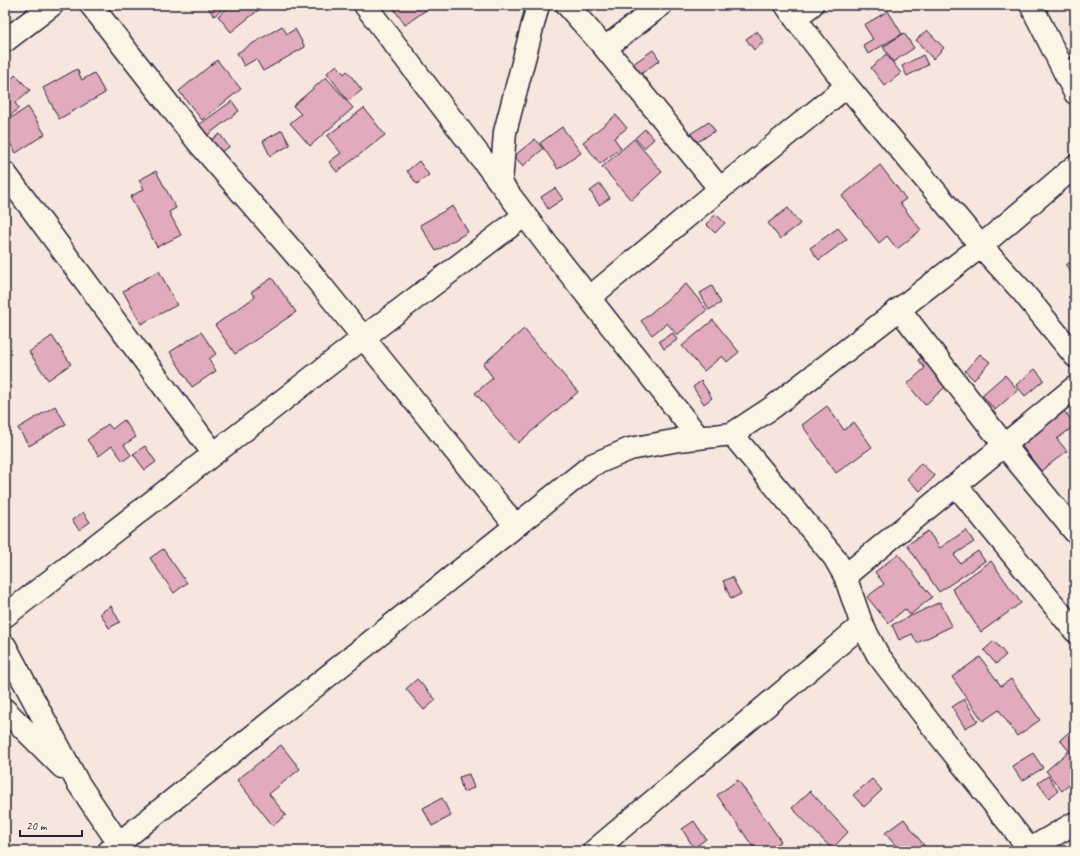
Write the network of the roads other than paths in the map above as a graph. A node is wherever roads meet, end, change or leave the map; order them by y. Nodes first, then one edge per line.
1 (52, 5) edge
2 (91, 5) edge
3 (365, 5) edge
4 (538, 5) edge
5 (567, 5) edge
6 (661, 5) edge
7 (1031, 5) edge
8 (798, 9) edge
9 (5, 41) edge
10 (604, 48) junction
11 (848, 86) junction
12 (1075, 93) edge
13 (1075, 166) edge
14 (5, 173) edge
15 (501, 184) junction
16 (720, 189) junction
17 (525, 216) junction
18 (981, 246) junction
19 (589, 298) junction
20 (899, 309) junction
21 (364, 338) junction
22 (1075, 356) edge
23 (1075, 387) edge
24 (732, 434) junction
25 (699, 438) junction
26 (1004, 446) junction
27 (214, 454) junction
28 (956, 485) junction
29 (515, 525) junction
30 (1075, 532) edge
31 (844, 576) junction
32 (5, 616) edge
33 (862, 626) junction
34 (1075, 631) edge
35 (5, 646) edge
36 (5, 710) edge
37 (78, 783) junction
38 (1075, 823) edge
39 (117, 848) edge
40 (1031, 850) edge
41 (594, 851) edge

1 - 9 street
2 - 21 street
3 - 15 street
4 - 15 street
5 - 10 street
6 - 10 street
7 - 12 street
8 - 11 street
10 - 16 street
11 - 16 street
11 - 18 street
13 - 18 street
14 - 27 street
15 - 17 street
16 - 19 street
17 - 19 street
17 - 21 street
18 - 20 street
18 - 22 street
19 - 25 street
20 - 24 street
20 - 26 street
21 - 27 street
21 - 29 street
23 - 26 street
24 - 25 street
24 - 31 street
25 - 29 street
26 - 28 street
26 - 30 street
27 - 32 street
28 - 31 street
28 - 34 street
29 - 39 street
31 - 33 street
33 - 40 street
33 - 41 street
35 - 37 street
36 - 37 street
37 - 39 street
38 - 40 street

